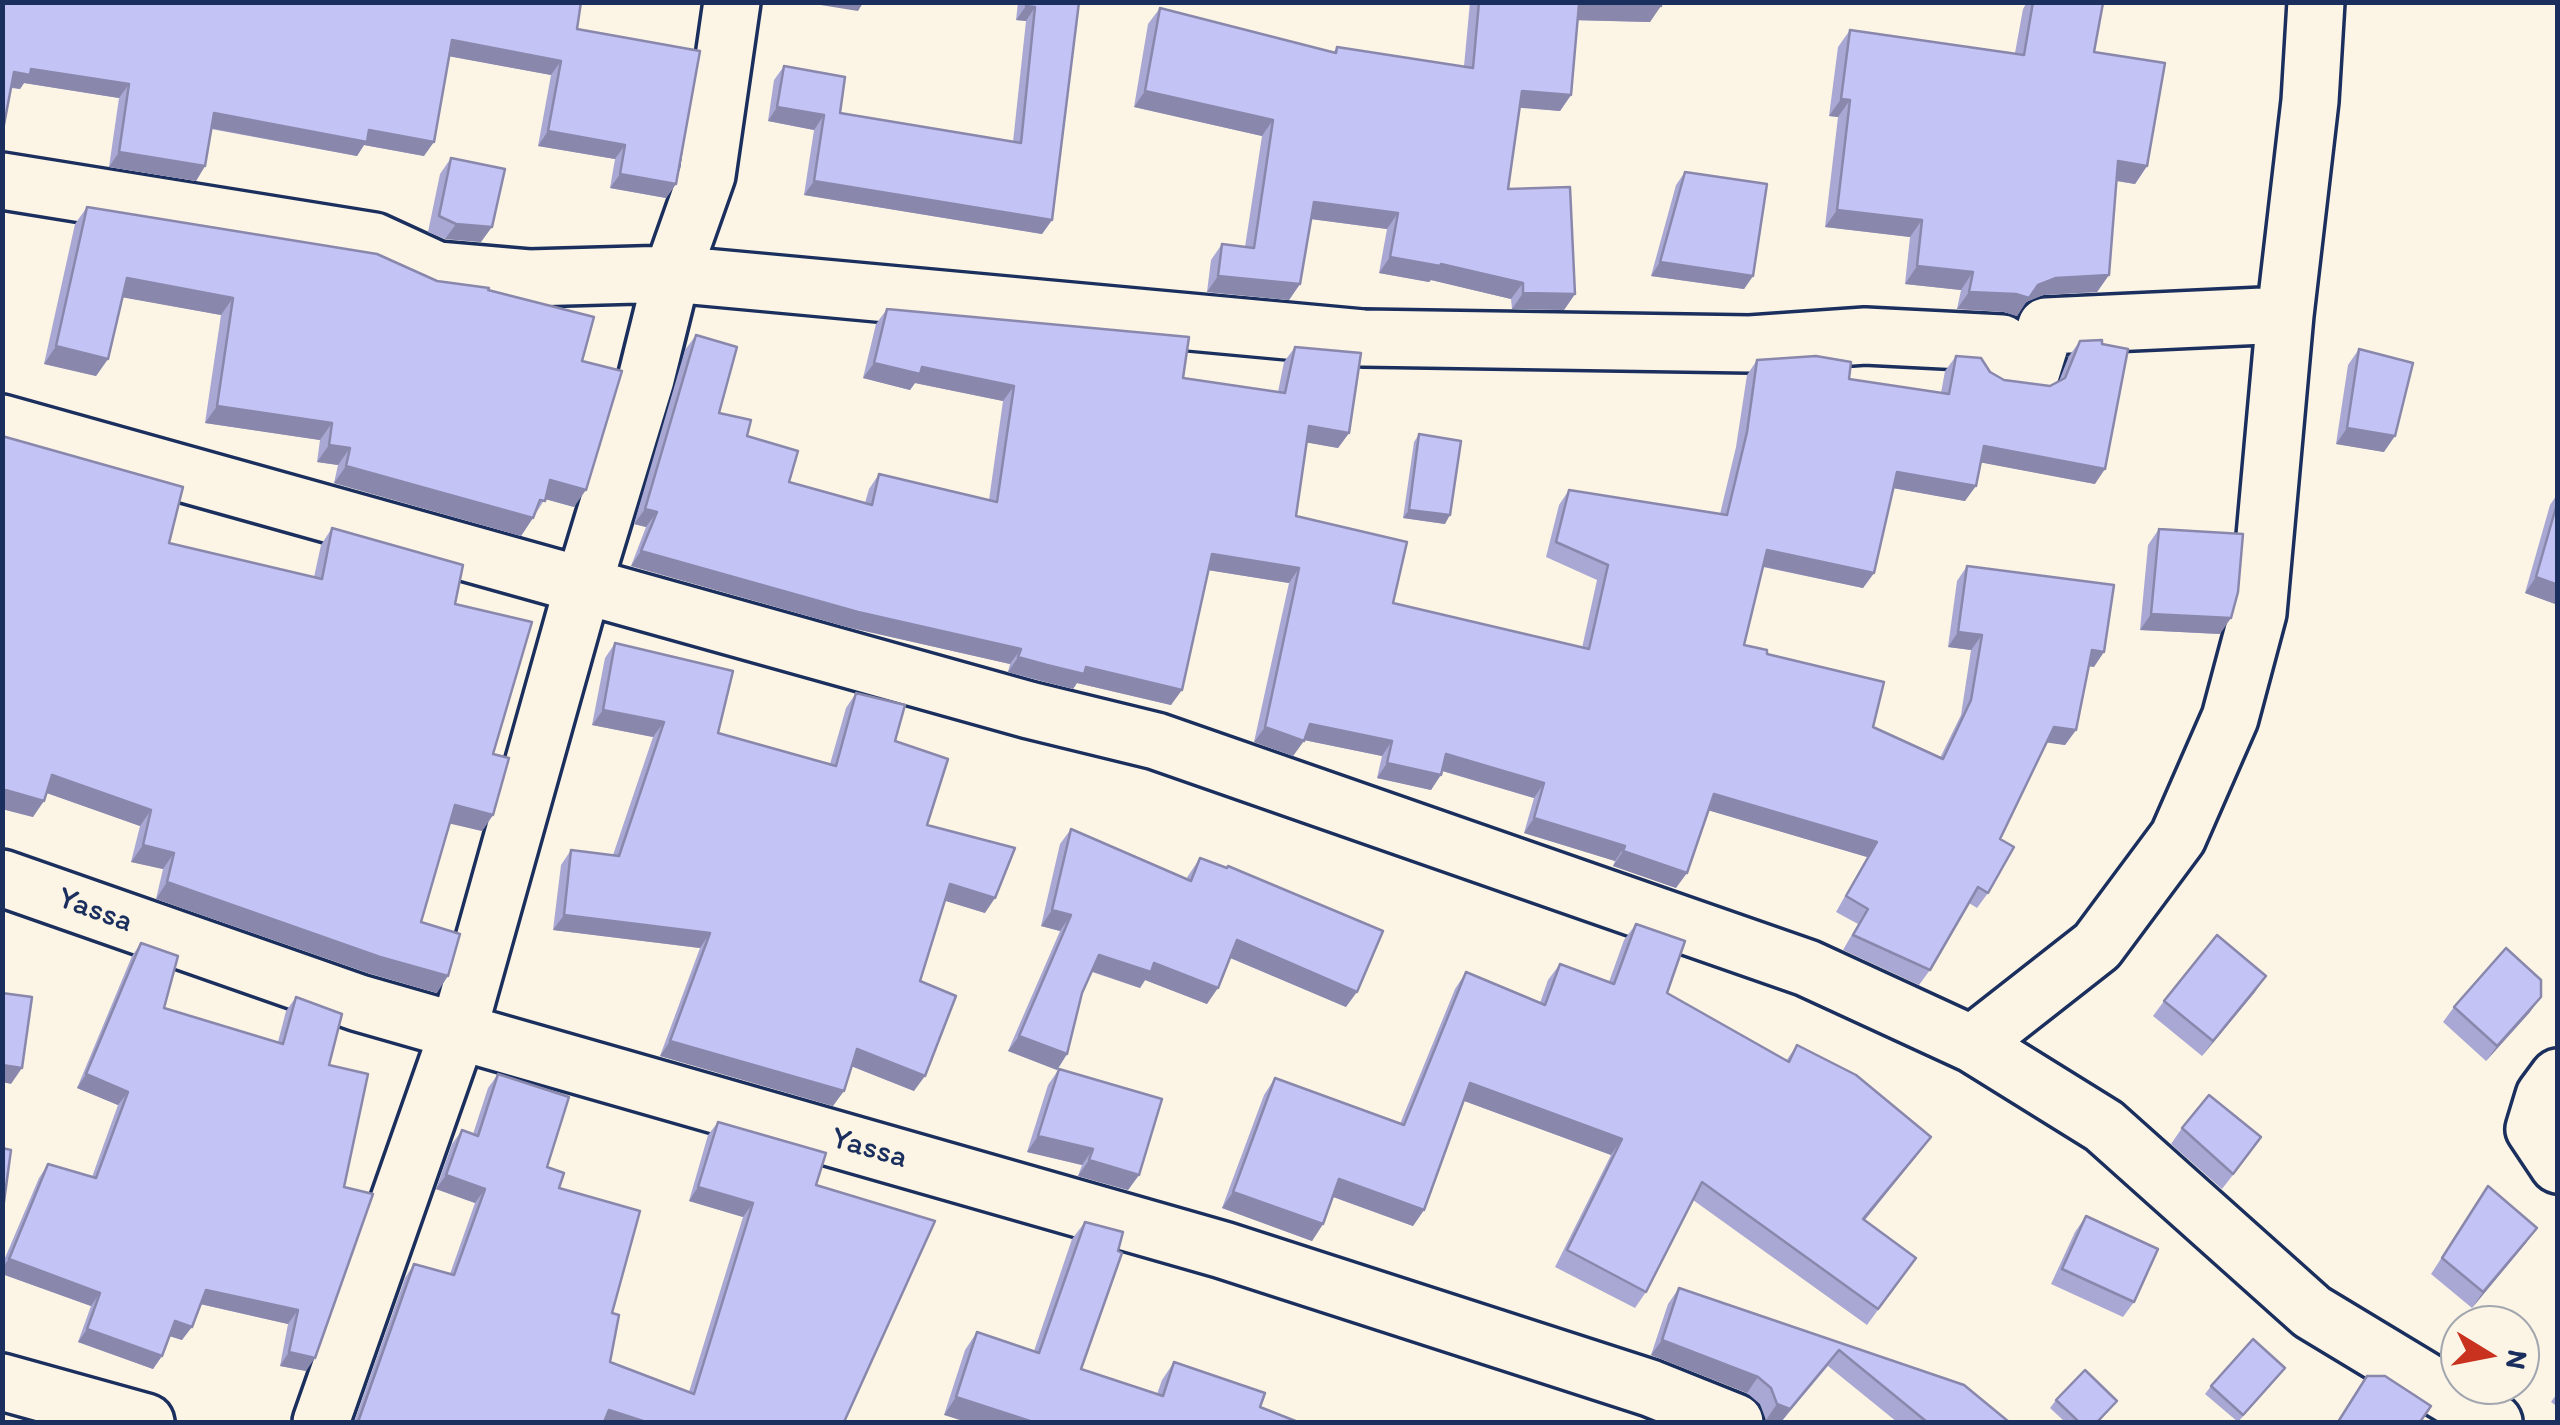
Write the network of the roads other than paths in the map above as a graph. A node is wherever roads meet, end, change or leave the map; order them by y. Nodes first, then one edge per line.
1 (732, 2) edge
2 (2316, 2) edge
3 (2, 181) edge
4 (672, 274) junction
5 (2286, 315) junction
6 (2, 423) edge
7 (583, 586) junction
8 (2, 878) edge
9 (458, 1032) junction
10 (1972, 1044) junction
11 (2558, 1077) edge
12 (2558, 1165) edge
13 (2, 1382) edge
14 (146, 1422) edge
15 (321, 1422) edge
16 (1734, 1422) edge
17 (2494, 1422) edge

1 - 4 street
2 - 5 street
3 - 4 street
4 - 5 street
4 - 7 street
5 - 10 street
6 - 7 street
7 - 9 street
7 - 10 street
8 - 9 street, Yassa
9 - 15 street
9 - 16 street, Yassa
10 - 17 street
11 - 12 street
13 - 14 street

